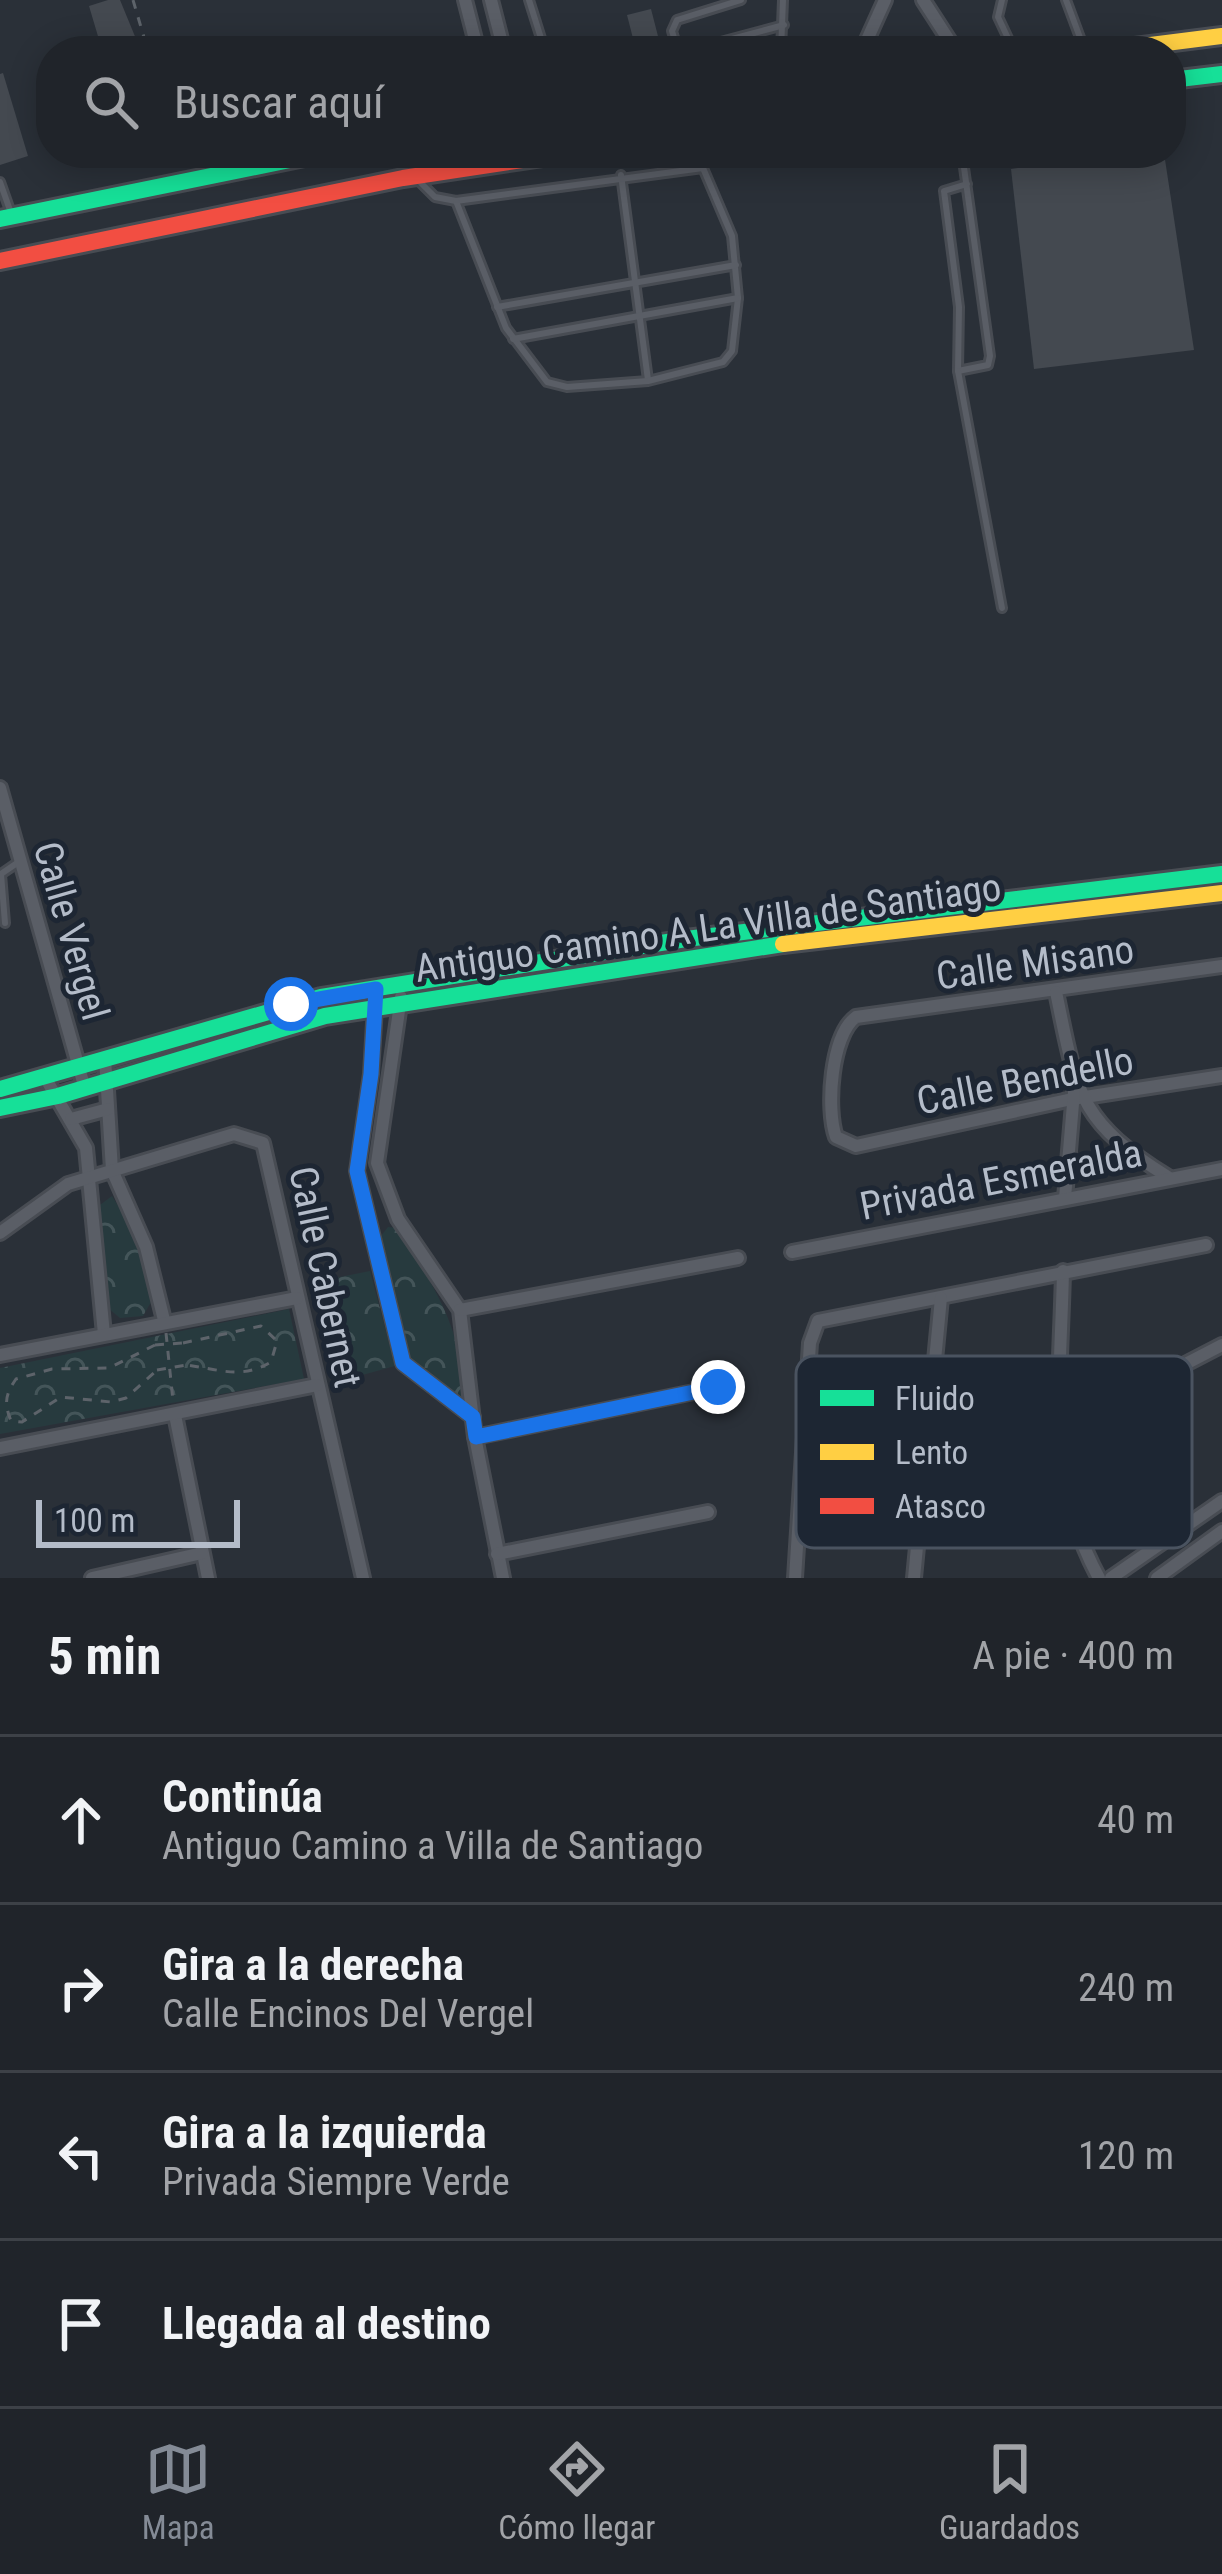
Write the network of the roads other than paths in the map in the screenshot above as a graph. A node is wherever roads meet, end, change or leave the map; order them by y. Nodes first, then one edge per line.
1 (465, 0) edge
2 (491, 0) edge
3 (529, 0) edge
4 (741, 0) edge
5 (783, 0) edge
6 (885, 0) edge
7 (923, 0) edge
8 (1002, 0) edge
9 (1066, 0) edge
10 (784, 25) junction
11 (474, 36) edge
12 (501, 36) edge
13 (540, 36) edge
14 (675, 36) edge
15 (741, 36) edge
16 (783, 36) edge
17 (869, 36) edge
18 (946, 36) edge
19 (1007, 36) edge
20 (1079, 36) edge
21 (1222, 36) edge
22 (1186, 41) edge
23 (1222, 74) edge
24 (1186, 78) edge
25 (251, 168) edge
26 (468, 168) edge
27 (703, 168) joint
28 (964, 168) edge
29 (621, 175) junction
30 (414, 176) junction
31 (0, 182) edge
32 (967, 184) junction
33 (456, 201) junction
34 (6, 218) edge
35 (0, 262) edge
36 (736, 266) junction
37 (638, 284) junction
38 (738, 298) junction
39 (496, 307) junction
40 (640, 314) junction
41 (513, 339) junction
42 (958, 371) junction
43 (648, 381) junction
44 (1002, 608) dead end
45 (0, 788) edge
46 (20, 861) junction
47 (1222, 874) edge
48 (1222, 893) edge
49 (5, 923) dead end
50 (1222, 966) edge
51 (1056, 992) junction
52 (401, 993) junction
53 (377, 998) junction
54 (105, 1058) junction
55 (78, 1067) junction
56 (1222, 1076) edge
57 (46, 1079) junction
58 (110, 1079) junction
59 (0, 1089) edge
60 (85, 1089) junction
61 (1077, 1094) junction
62 (58, 1096) junction
63 (0, 1108) edge
64 (108, 1109) junction
65 (71, 1119) junction
66 (108, 1130) junction
67 (83, 1136) junction
68 (842, 1142) joint
69 (1133, 1157) junction
70 (1222, 1169) edge
71 (112, 1170) junction
72 (1067, 1172) junction
73 (91, 1177) junction
74 (1169, 1178) junction
75 (1065, 1198) junction
76 (398, 1219) junction
77 (373, 1230) junction
78 (0, 1233) edge
79 (1206, 1245) dead end
80 (792, 1252) dead end
81 (738, 1258) dead end
82 (1063, 1271) junction
83 (297, 1298) junction
84 (941, 1298) junction
85 (460, 1310) junction
86 (164, 1320) junction
87 (104, 1334) junction
88 (1222, 1345) edge
89 (0, 1355) edge
90 (809, 1356) edge
91 (935, 1356) edge
92 (1061, 1356) edge
93 (1192, 1361) edge
94 (317, 1385) junction
95 (718, 1387) dead end
96 (175, 1415) junction
97 (473, 1417) junction
98 (476, 1437) junction
99 (0, 1448) edge
100 (1222, 1501) edge
101 (708, 1512) dead end
102 (1192, 1522) edge
103 (1222, 1531) edge
104 (797, 1548) edge
105 (917, 1548) edge
106 (1086, 1548) edge
107 (1154, 1548) edge
108 (202, 1553) junction
109 (497, 1554) junction
110 (92, 1578) edge
111 (208, 1578) edge
112 (363, 1578) edge
113 (503, 1578) edge
114 (795, 1578) edge
115 (914, 1578) edge
116 (1099, 1578) edge
117 (1111, 1578) edge
118 (1157, 1578) edge

1 - 11 street
2 - 12 street
3 - 13 lane
4 - 14 lane
5 - 10 lane
6 - 17 street
7 - 18 street
8 - 19 lane
9 - 20 lane
10 - 15 lane
10 - 16 lane
21 - 22 main road
23 - 24 main road
25 - 34 main road
26 - 30 main road
27 - 29 lane
27 - 36 lane
28 - 32 lane
29 - 33 lane
29 - 37 lane
30 - 33 lane
30 - 35 main road
31 - 34 lane
32 - 42 lane
32 - 42 lane
33 - 39 lane
36 - 37 lane
36 - 38 lane
37 - 39 lane
37 - 40 lane
38 - 40 lane
38 - 43 lane
39 - 41 lane
40 - 41 lane
40 - 43 lane
41 - 43 lane
42 - 44 lane
45 - 46 street, Calle Vergel
46 - 49 lane
46 - 55 street, Calle Vergel
47 - 52 main road
48 - 52 main road, Antiguo Camino A La Villa de Santiago
50 - 51 street, Calle Misano
51 - 61 street
51 - 68 street, Calle Misano
52 - 53 main road, Antiguo Camino A La Villa de Santiago
52 - 76 street
53 - 54 main road
53 - 58 main road, Antiguo Camino A La Villa de Santiago
53 - 77 street
54 - 55 main road
54 - 58 street, Calle Vergel
55 - 57 main road
55 - 60 street, Calle Vergel
56 - 61 street, Calle Bendello
57 - 59 main road
57 - 62 street
58 - 60 main road, Antiguo Camino A La Villa de Santiago
58 - 64 street, Calle Vergel
60 - 62 main road, Antiguo Camino A La Villa de Santiago
61 - 68 street, Calle Bendello
61 - 69 street
61 - 72 street
62 - 63 main road, Antiguo Camino A La Villa de Santiago
62 - 65 street
64 - 65 street
64 - 66 street, Calle Vergel
65 - 67 street
66 - 67 street
66 - 71 street, Calle Vergel
67 - 73 street
69 - 72 street
69 - 74 street
70 - 74 street, Privada Esmeralda
71 - 73 street
71 - 83 street, Calle Cabernet
71 - 86 street, Calle Vergel
72 - 75 street
73 - 78 street
73 - 87 street
74 - 75 street, Privada Esmeralda
75 - 80 street, Privada Esmeralda
76 - 77 street
76 - 85 street
77 - 97 street
79 - 82 street
81 - 85 street
82 - 84 street
82 - 92 street
83 - 86 street
83 - 94 street, Calle Cabernet
84 - 90 street
84 - 91 street
85 - 97 street
86 - 87 street
87 - 89 street
88 - 93 street
94 - 96 street
94 - 112 street, Calle Cabernet
95 - 98 street
96 - 99 street
96 - 108 street
97 - 98 street
98 - 109 street
100 - 102 street
101 - 109 street
103 - 118 street
104 - 114 street
105 - 115 street
106 - 116 street
107 - 117 street
108 - 110 street
108 - 111 street
109 - 113 street

